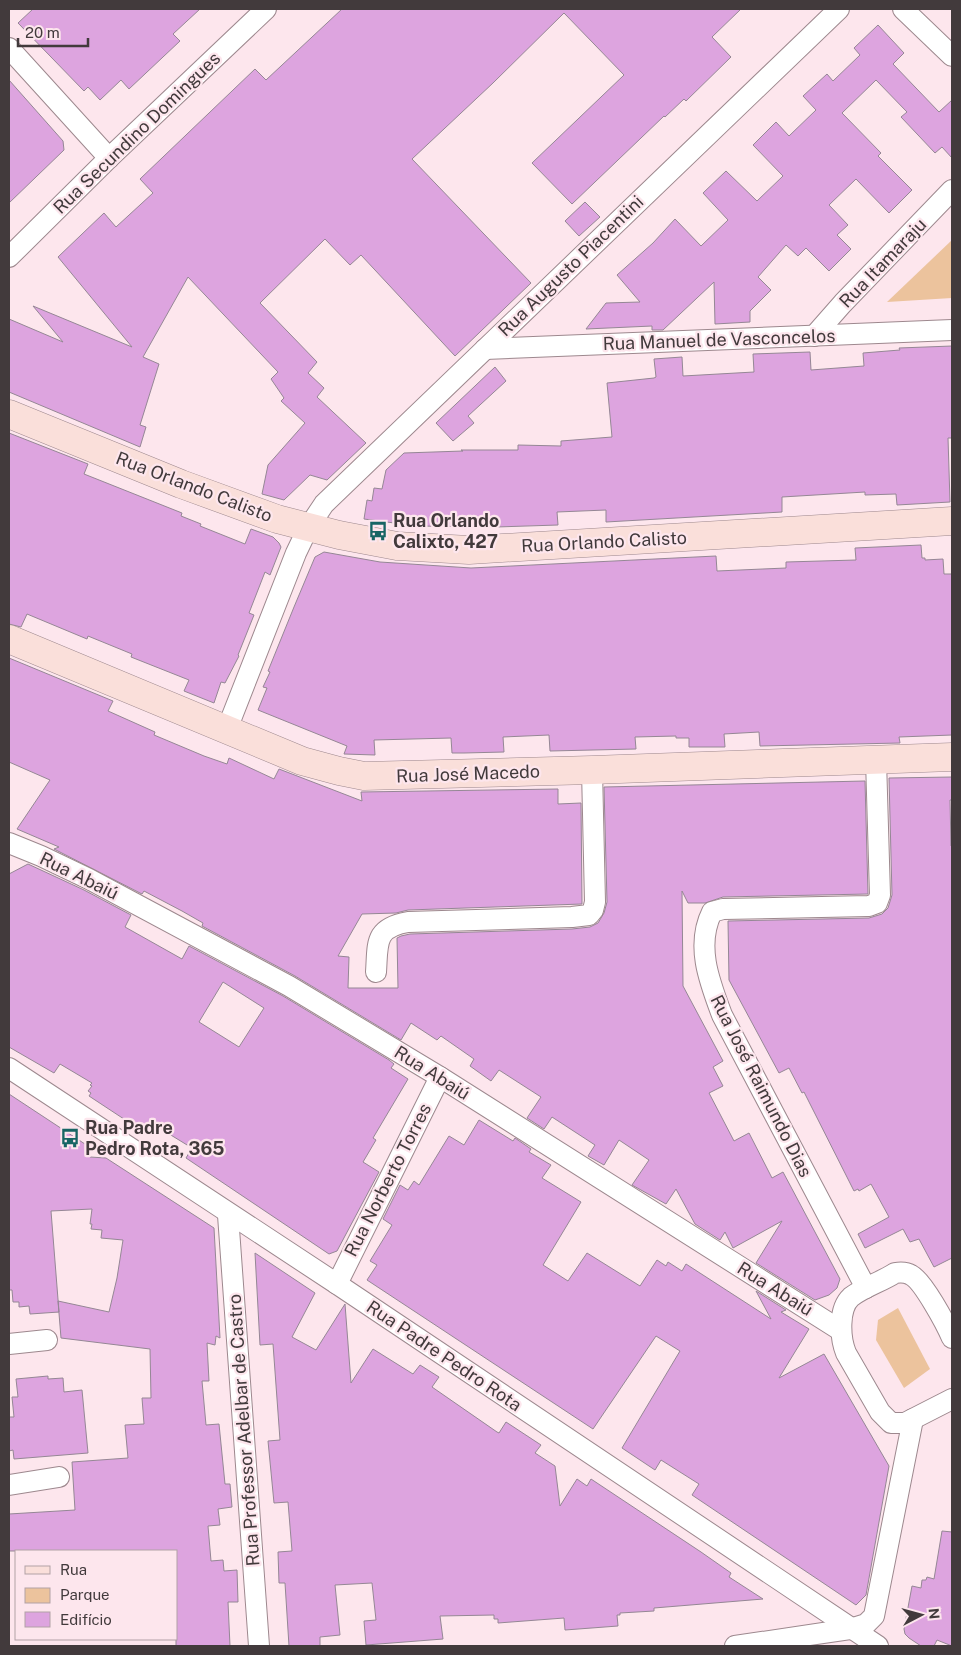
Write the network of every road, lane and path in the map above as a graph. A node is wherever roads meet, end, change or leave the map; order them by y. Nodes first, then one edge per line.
1 (266, 9) edge
2 (840, 9) edge
3 (903, 9) edge
4 (9, 48) edge
5 (952, 56) edge
6 (109, 158) junction
7 (952, 190) edge
8 (9, 257) edge
9 (952, 330) edge
10 (814, 336) junction
11 (485, 348) junction
12 (9, 414) edge
13 (952, 521) edge
14 (308, 528) junction
15 (9, 639) edge
16 (227, 729) junction
17 (952, 757) edge
18 (876, 760) junction
19 (592, 770) junction
20 (9, 843) edge
21 (376, 972) dead end
22 (9, 1068) edge
23 (440, 1077) junction
24 (228, 1214) junction
25 (337, 1284) junction
26 (866, 1288) junction
27 (950, 1327) edge
28 (840, 1330) junction
29 (47, 1340) dead end
30 (9, 1344) edge
31 (952, 1399) edge
32 (913, 1419) junction
33 (59, 1477) dead end
34 (9, 1485) edge
35 (850, 1628) junction
36 (259, 1646) edge
37 (735, 1646) edge
38 (878, 1646) edge

1 - 6 street, Rua Secundino Domingues
2 - 11 street, Rua Augusto Piacentini
3 - 5 street
4 - 6 street
6 - 8 street, Rua Secundino Domingues
7 - 10 street, Rua Itamaraju
9 - 10 street, Rua Manuel de Vasconcelos
10 - 11 street, Rua Manuel de Vasconcelos
11 - 14 street, Rua Augusto Piacentini
12 - 14 street, Rua Orlando Calisto
13 - 14 street, Rua Orlando Calisto
14 - 16 street, Rua Augusto Piacentini
15 - 16 street, Rua José Macedo
16 - 19 street, Rua José Macedo
17 - 18 street, Rua José Macedo
18 - 19 street, Rua José Macedo
18 - 26 street, Rua José Raimundo Dias
19 - 21 street
20 - 23 street, Rua Abaiú
22 - 24 street, Rua Padre Pedro Rota
23 - 25 street, Rua Norberto Torres
23 - 28 street, Rua Abaiú
24 - 25 street, Rua Padre Pedro Rota
24 - 36 street, Rua Professor Adelbar de Castro
25 - 35 street, Rua Padre Pedro Rota
26 - 27 street
26 - 28 street
28 - 32 street
29 - 30 street
31 - 32 street
32 - 35 street
33 - 34 street
35 - 37 street
35 - 38 street, Rua Padre Pedro Rota

